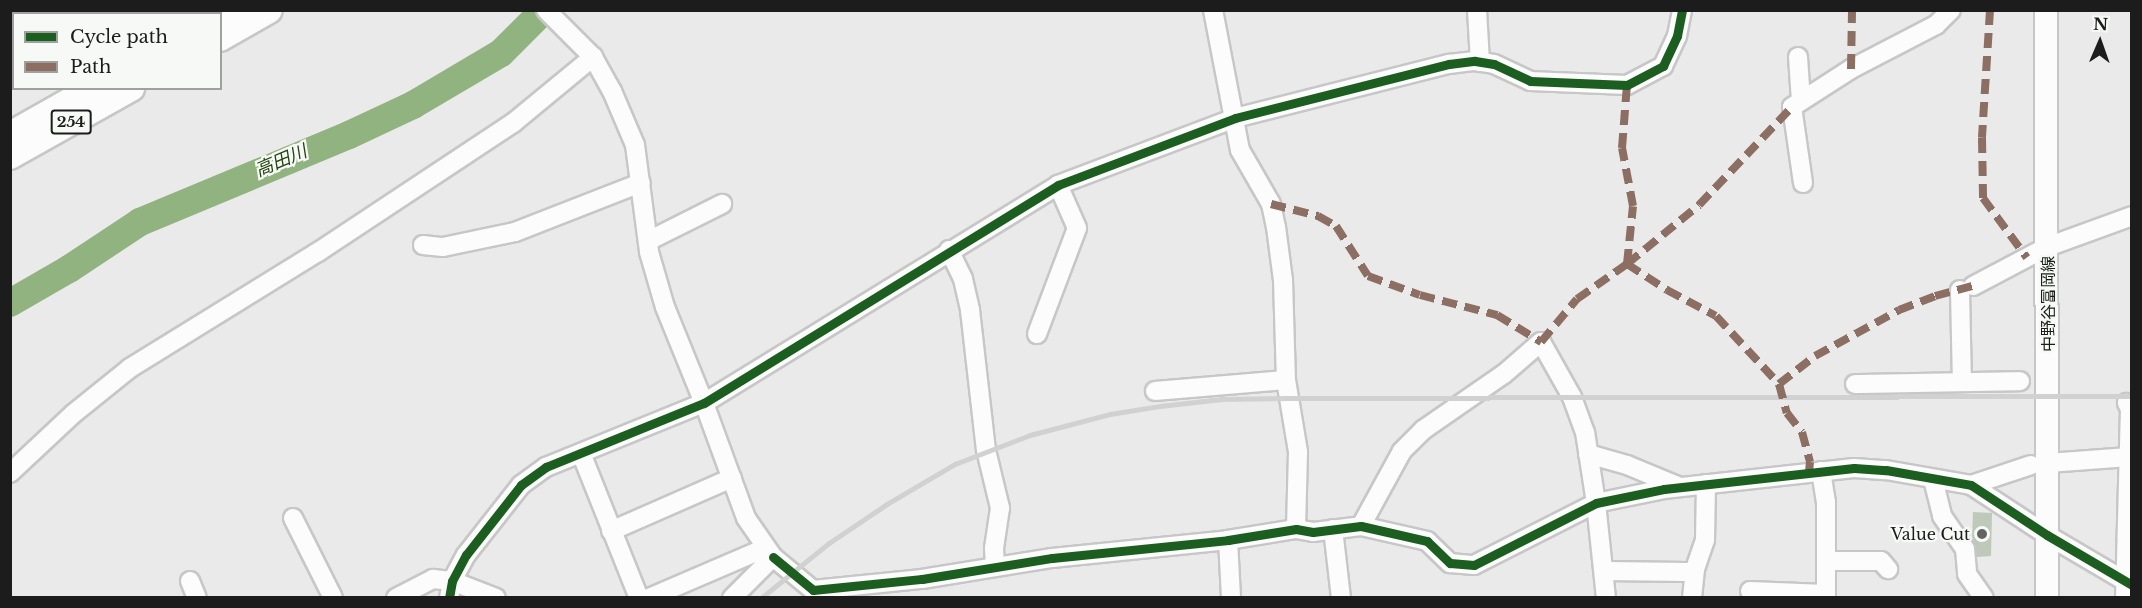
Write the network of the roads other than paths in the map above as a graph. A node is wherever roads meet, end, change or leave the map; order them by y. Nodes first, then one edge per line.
1 (268, 10) edge
2 (546, 10) edge
3 (1213, 10) edge
4 (1477, 10) edge
5 (1682, 10) edge
6 (1951, 10) edge
7 (2046, 10) edge
8 (222, 37) edge
9 (588, 51) junction
10 (1798, 57) dead end
11 (1480, 62) junction
12 (89, 90) edge
13 (127, 90) edge
14 (1801, 101) junction
15 (1235, 118) junction
16 (10, 135) edge
17 (10, 156) edge
18 (641, 183) junction
19 (1803, 183) dead end
20 (1058, 185) junction
21 (722, 204) dead end
22 (2132, 216) edge
23 (648, 241) junction
24 (423, 244) dead end
25 (2047, 247) junction
26 (949, 250) junction
27 (1037, 334) dead end
28 (1286, 380) junction
29 (2020, 381) dead end
30 (1962, 382) junction
31 (1855, 384) dead end
32 (1155, 391) dead end
33 (704, 402) junction
34 (2127, 403) dead end
35 (581, 453) junction
36 (2130, 453) edge
37 (1588, 454) junction
38 (2040, 464) junction
39 (1821, 471) junction
40 (10, 473) edge
41 (732, 478) junction
42 (1933, 479) junction
43 (1706, 484) junction
44 (1971, 485) junction
45 (1681, 487) junction
46 (1596, 503) junction
47 (293, 518) dead end
48 (1361, 526) junction
49 (2129, 528) edge
50 (1296, 529) junction
51 (1333, 529) junction
52 (611, 531) junction
53 (2048, 535) junction
54 (1228, 540) junction
55 (769, 552) junction
56 (1826, 561) junction
57 (995, 567) junction
58 (1888, 569) dead end
59 (1605, 571) junction
60 (1688, 572) dead end
61 (922, 579) junction
62 (2127, 588) edge
63 (450, 589) edge
64 (1750, 591) dead end
65 (1826, 596) edge
66 (333, 597) edge
67 (396, 597) edge
68 (496, 597) edge
69 (639, 597) edge
70 (649, 597) edge
71 (732, 597) edge
72 (922, 597) edge
73 (1231, 597) edge
74 (1341, 597) edge
75 (1606, 597) edge
76 (1692, 597) edge
77 (1984, 597) edge
78 (2047, 597) edge

1 - 8 highway
2 - 9 street
3 - 15 street
4 - 11 street
5 - 11 street
6 - 14 street
7 - 25 main road, 中野谷富岡線
9 - 18 street
9 - 40 street
10 - 14 street
11 - 15 street
12 - 16 highway, 254
13 - 17 highway, 254
14 - 19 street
15 - 20 street
15 - 28 street
18 - 23 street
18 - 24 street
20 - 26 street
20 - 27 street
21 - 23 street
22 - 25 street
23 - 33 street
25 - 30 street
25 - 38 main road, 中野谷富岡線
26 - 33 street
26 - 57 street
28 - 32 street
28 - 50 street
29 - 30 street
30 - 31 street
33 - 35 street
33 - 41 street
34 - 36 street
35 - 52 street
35 - 63 street
36 - 38 street
36 - 49 street
37 - 45 street
37 - 46 street
37 - 48 street
38 - 44 street
38 - 53 main road, 中野谷富岡線
39 - 42 street
39 - 43 street
39 - 56 street
41 - 52 street
41 - 55 street
42 - 44 street
42 - 77 street
43 - 45 street
43 - 76 street
44 - 53 street
45 - 46 street
46 - 48 street
46 - 59 street
47 - 66 street
48 - 51 street
49 - 62 street
50 - 51 street
50 - 54 street
51 - 74 street
52 - 69 street
53 - 62 street
53 - 78 main road, 中野谷富岡線
54 - 57 street
54 - 73 street
55 - 61 street
55 - 70 street
55 - 71 street
56 - 58 street
56 - 65 street
57 - 61 street
59 - 60 street
59 - 75 street
61 - 72 street
63 - 67 street
63 - 68 street
64 - 65 street

